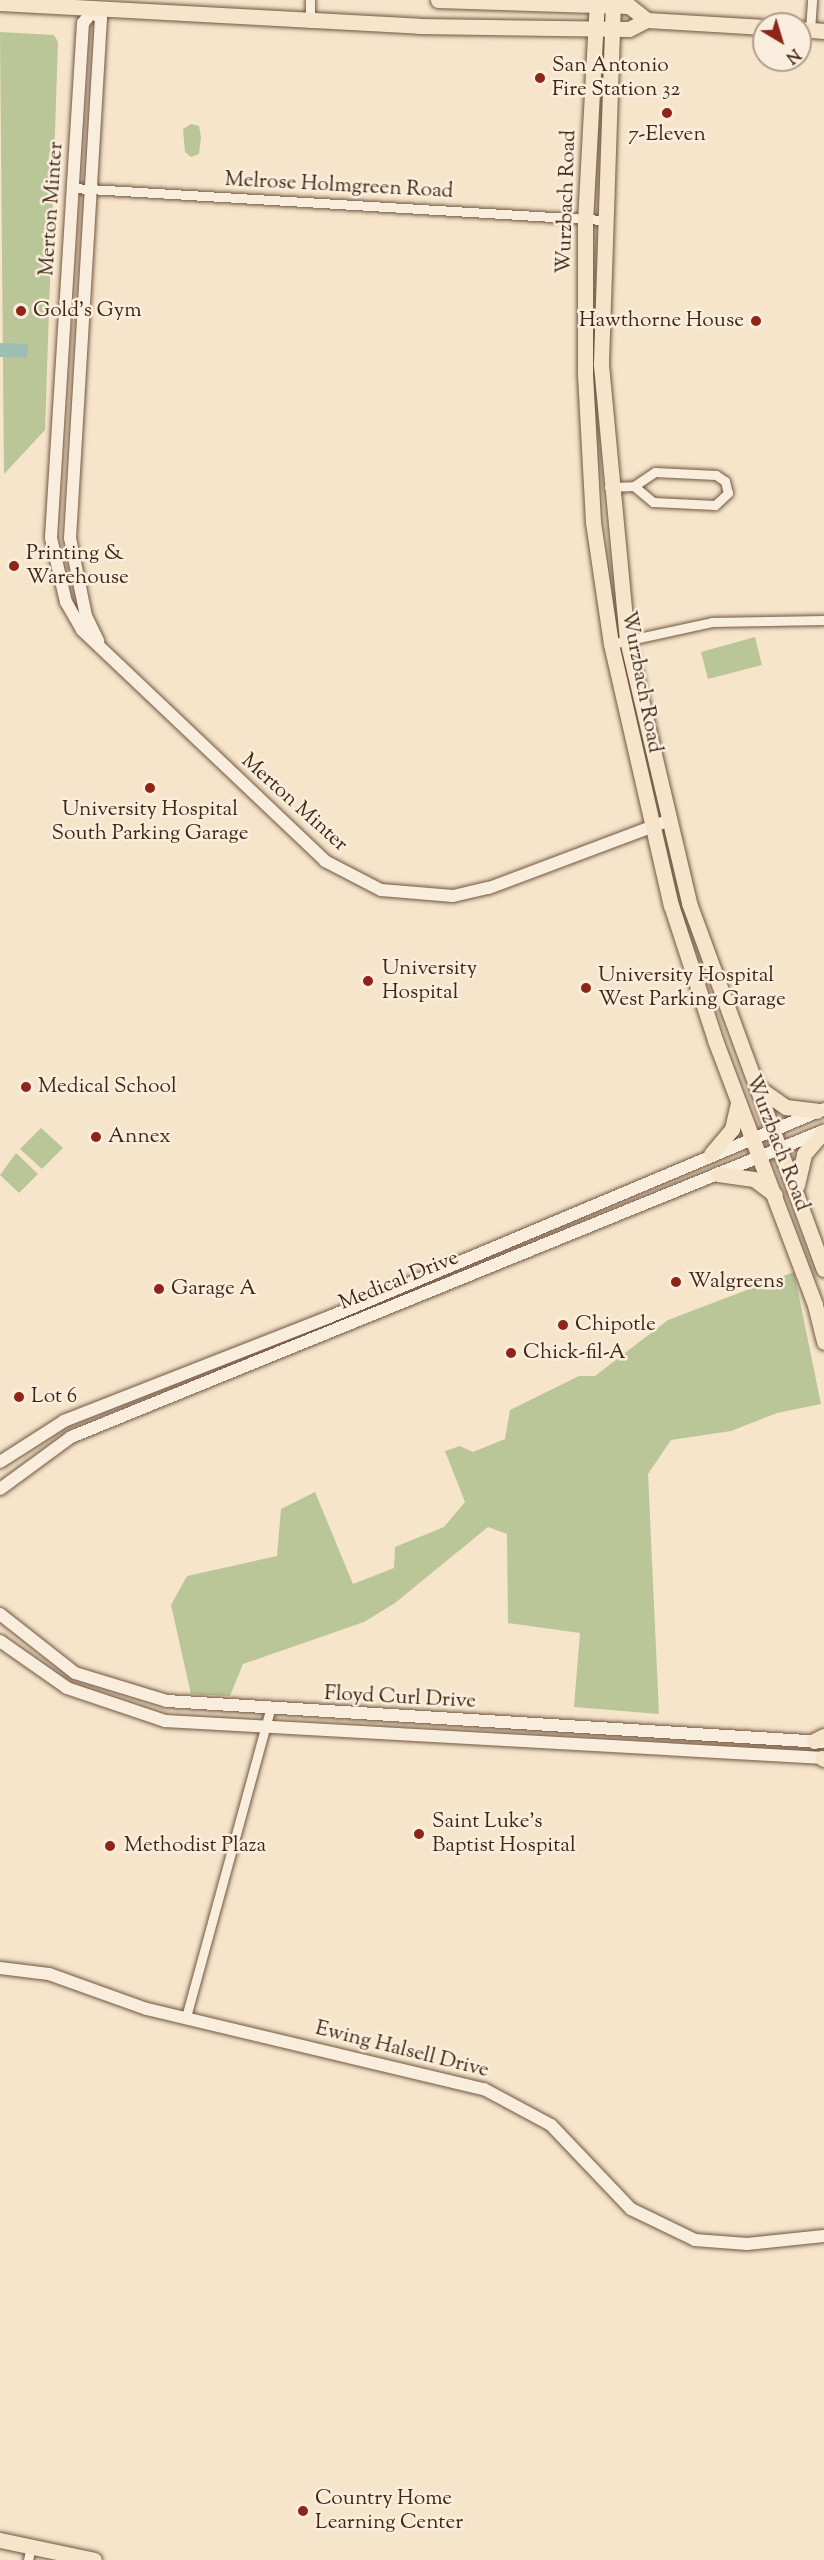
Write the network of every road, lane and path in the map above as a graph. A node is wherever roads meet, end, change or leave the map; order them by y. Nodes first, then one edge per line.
1 (310, 0) edge
2 (438, 0) edge
3 (605, 2) edge
4 (0, 3) edge
5 (92, 9) junction
6 (647, 20) junction
7 (310, 23) junction
8 (752, 26) edge
9 (604, 28) junction
10 (73, 188) junction
11 (90, 190) junction
12 (585, 219) junction
13 (603, 220) junction
14 (634, 486) junction
15 (609, 487) junction
16 (824, 620) edge
17 (627, 639) junction
18 (610, 644) junction
19 (103, 650) junction
20 (667, 821) junction
21 (650, 827) junction
22 (755, 1085) junction
23 (738, 1101) junction
24 (821, 1110) edge
25 (773, 1128) junction
26 (824, 1131) edge
27 (753, 1137) junction
28 (781, 1148) junction
29 (711, 1154) junction
30 (761, 1157) junction
31 (718, 1174) junction
32 (797, 1188) junction
33 (776, 1195) junction
34 (824, 1269) edge
35 (824, 1342) edge
36 (172, 1377) junction
37 (178, 1393) junction
38 (0, 1462) edge
39 (0, 1489) edge
40 (0, 1614) edge
41 (0, 1641) edge
42 (144, 1697) junction
43 (270, 1710) junction
44 (138, 1715) junction
45 (266, 1728) junction
46 (821, 1740) edge
47 (823, 1758) edge
48 (0, 1968) edge
49 (186, 2017) junction
50 (824, 2235) edge
51 (0, 2540) edge
52 (29, 2553) edge
53 (94, 2560) edge

1 - 7 street
2 - 3 main road
3 - 6 main road
3 - 9 main road, Wurzbach Road
4 - 5 main road
5 - 7 main road
5 - 10 street, Merton Minter
5 - 11 street, Merton Minter
6 - 8 main road
6 - 9 main road
7 - 9 main road
9 - 12 main road, Wurzbach Road
9 - 13 main road, Wurzbach Road
10 - 11 street, Melrose Holmgreen Road
10 - 19 street, Merton Minter
11 - 12 street, Melrose Holmgreen Road
11 - 19 street, Merton Minter
12 - 13 street, Melrose Holmgreen Road
12 - 18 main road, Wurzbach Road
13 - 15 main road, Wurzbach Road
14 - 14 street
14 - 15 street
15 - 17 main road, Wurzbach Road
16 - 17 street
17 - 18 street
17 - 20 main road, Wurzbach Road
18 - 21 main road, Wurzbach Road
19 - 21 street, Merton Minter
20 - 21 street, Merton Minter
20 - 22 main road, Wurzbach Road
21 - 23 main road, Wurzbach Road
22 - 24 main road
22 - 25 main road, Wurzbach Road
23 - 27 main road, Wurzbach Road
23 - 29 main road
24 - 25 street, Medical Drive
25 - 27 street, Medical Drive
25 - 28 main road, Wurzbach Road
26 - 28 street, Medical Drive
26 - 32 main road
27 - 29 street, Medical Drive
27 - 30 main road, Wurzbach Road
28 - 30 street, Medical Drive
28 - 32 main road, Wurzbach Road
29 - 36 street, Medical Drive
30 - 31 street, Medical Drive
30 - 33 main road, Wurzbach Road
31 - 33 main road
31 - 37 street, Medical Drive
32 - 34 main road, Wurzbach Road
33 - 35 main road, Wurzbach Road
36 - 37 street
36 - 38 street, Medical Drive
37 - 39 street, Medical Drive
40 - 42 street, Floyd Curl Drive
41 - 44 street, Floyd Curl Drive
42 - 43 street, Floyd Curl Drive
42 - 44 street
43 - 45 street
43 - 46 street, Floyd Curl Drive
44 - 45 street, Floyd Curl Drive
45 - 47 street, Floyd Curl Drive
45 - 49 street
48 - 49 street, Ewing Halsell Drive
49 - 50 street, Ewing Halsell Drive
51 - 52 main road
52 - 53 main road

